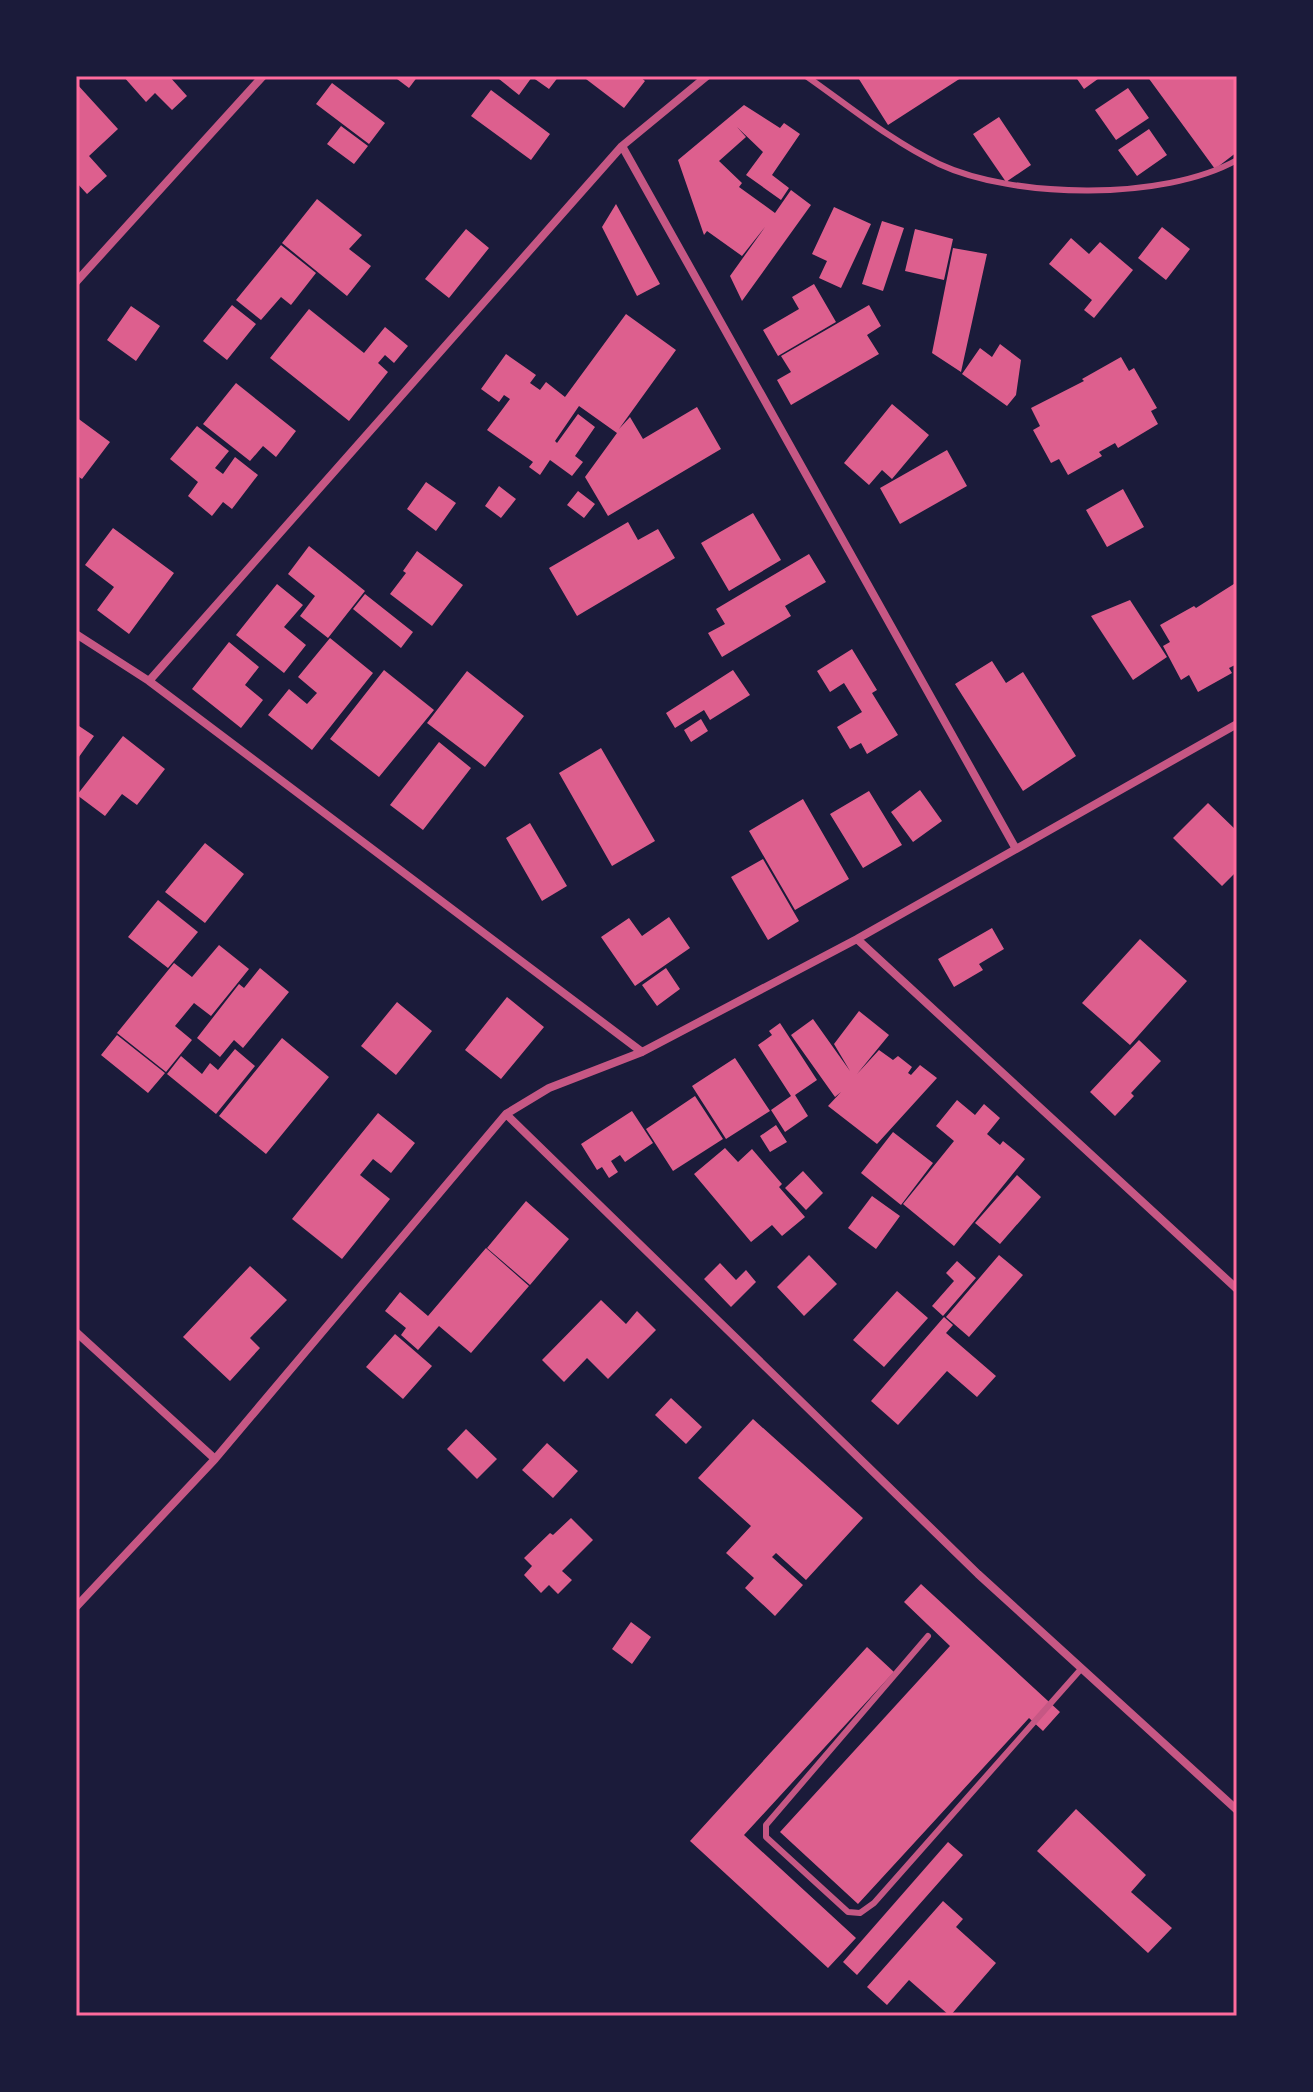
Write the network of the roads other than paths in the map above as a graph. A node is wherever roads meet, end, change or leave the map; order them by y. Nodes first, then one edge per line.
1 (263, 76) edge
2 (707, 76) edge
3 (806, 76) edge
4 (622, 146) junction
5 (1237, 160) edge
6 (76, 282) edge
7 (76, 634) edge
8 (149, 681) junction
9 (1237, 724) edge
10 (1016, 849) junction
11 (857, 939) junction
12 (642, 1052) junction
13 (506, 1114) junction
14 (1237, 1289) edge
15 (76, 1332) edge
16 (215, 1459) junction
17 (76, 1607) edge
18 (928, 1636) dead end
19 (1081, 1669) junction
20 (1237, 1810) edge

1 - 6 street
2 - 4 street
3 - 5 lane
4 - 8 street
4 - 10 street
7 - 8 street
8 - 12 street
9 - 10 street
10 - 11 street
11 - 12 street
11 - 14 street
12 - 13 street
13 - 16 street
13 - 19 street
15 - 16 street
16 - 17 street
18 - 19 lane
19 - 20 street

